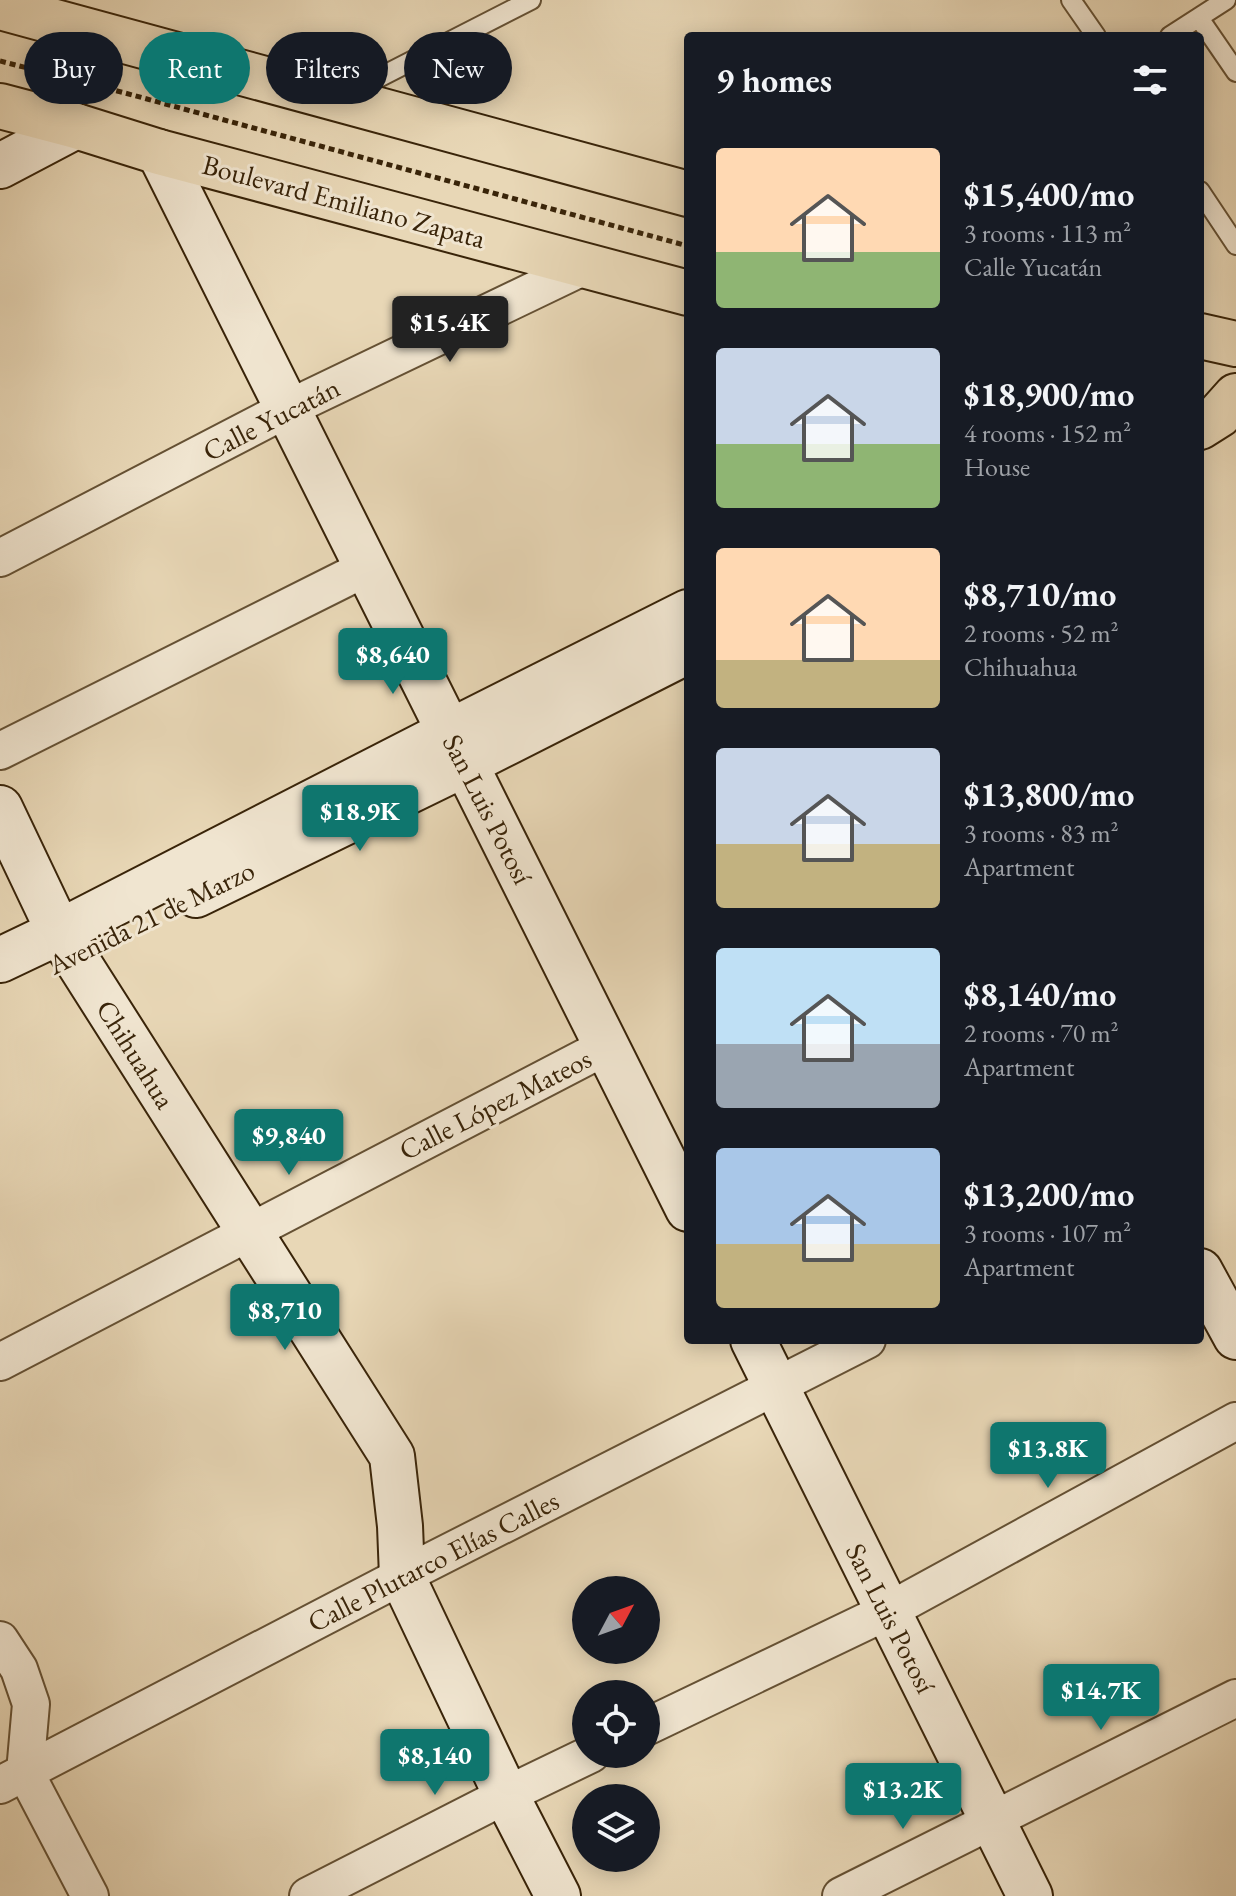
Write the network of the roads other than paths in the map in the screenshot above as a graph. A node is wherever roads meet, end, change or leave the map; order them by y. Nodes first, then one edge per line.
1 (531, 0) edge
2 (1071, 0) edge
3 (1226, 0) edge
4 (0, 7) edge
5 (1199, 18) junction
6 (1093, 32) edge
7 (1176, 32) edge
8 (1236, 72) edge
9 (388, 73) edge
10 (266, 79) edge
11 (360, 104) edge
12 (0, 106) edge
13 (76, 126) junction
14 (159, 152) junction
15 (0, 166) edge
16 (684, 193) edge
17 (1204, 197) edge
18 (1236, 245) edge
19 (587, 265) junction
20 (684, 292) edge
21 (1204, 337) edge
22 (1236, 344) edge
23 (1236, 396) edge
24 (287, 409) junction
25 (1204, 425) edge
26 (1204, 429) edge
27 (1236, 438) edge
28 (0, 558) edge
29 (366, 568) junction
30 (684, 614) edge
31 (684, 653) edge
32 (457, 748) junction
33 (0, 751) edge
34 (0, 808) edge
35 (66, 943) junction
36 (0, 960) edge
37 (0, 991) edge
38 (607, 1046) junction
39 (684, 1201) edge
40 (249, 1232) junction
41 (1204, 1278) edge
42 (1236, 1337) edge
43 (755, 1344) edge
44 (859, 1344) edge
45 (0, 1362) edge
46 (775, 1385) junction
47 (1236, 1421) edge
48 (402, 1576) junction
49 (888, 1611) junction
50 (0, 1640) edge
51 (1236, 1698) edge
52 (660, 1720) edge
53 (572, 1763) edge
54 (13, 1778) edge
55 (506, 1795) junction
56 (992, 1820) junction
57 (90, 1896) edge
58 (308, 1896) edge
59 (558, 1896) edge
60 (841, 1896) edge
61 (1030, 1896) edge

1 - 9 lane
2 - 6 lane
3 - 5 lane
4 - 10 main road
5 - 7 lane
5 - 8 lane
11 - 16 main road
12 - 13 main road, Boulevard Emiliano Zapata
13 - 14 main road, Boulevard Emiliano Zapata
13 - 15 street
14 - 19 main road, Boulevard Emiliano Zapata
14 - 24 street, San Luis Potosí
17 - 18 lane
19 - 20 main road, Boulevard Emiliano Zapata
19 - 24 street, Calle Yucatán
21 - 22 main road
23 - 25 main road
24 - 28 street, Calle Yucatán
24 - 29 street, San Luis Potosí
26 - 27 main road
29 - 32 street, San Luis Potosí
29 - 33 street
30 - 32 street, Avenida 21 de Marzo
31 - 32 street, Avenida 21 de Marzo
32 - 35 street, Avenida 21 de Marzo
32 - 38 street, San Luis Potosí
34 - 35 street, Chihuahua
35 - 36 street, Avenida 21 de Marzo
35 - 37 street, Avenida 21 de Marzo
35 - 40 street, Chihuahua
38 - 39 street, San Luis Potosí
38 - 40 street, Calle López Mateos
40 - 45 street, Calle López Mateos
40 - 48 street, Chihuahua
41 - 42 street
43 - 46 street, San Luis Potosí
44 - 46 street, Calle Plutarco Elías Calles
46 - 48 street, Calle Plutarco Elías Calles
46 - 49 street, San Luis Potosí
47 - 49 street
48 - 54 street, Calle Plutarco Elías Calles
48 - 55 street, Chihuahua
49 - 52 street
49 - 56 street, San Luis Potosí
50 - 54 street
51 - 56 street
53 - 55 street
54 - 57 street
55 - 58 street
55 - 59 street, Chihuahua
56 - 60 street
56 - 61 street, San Luis Potosí

